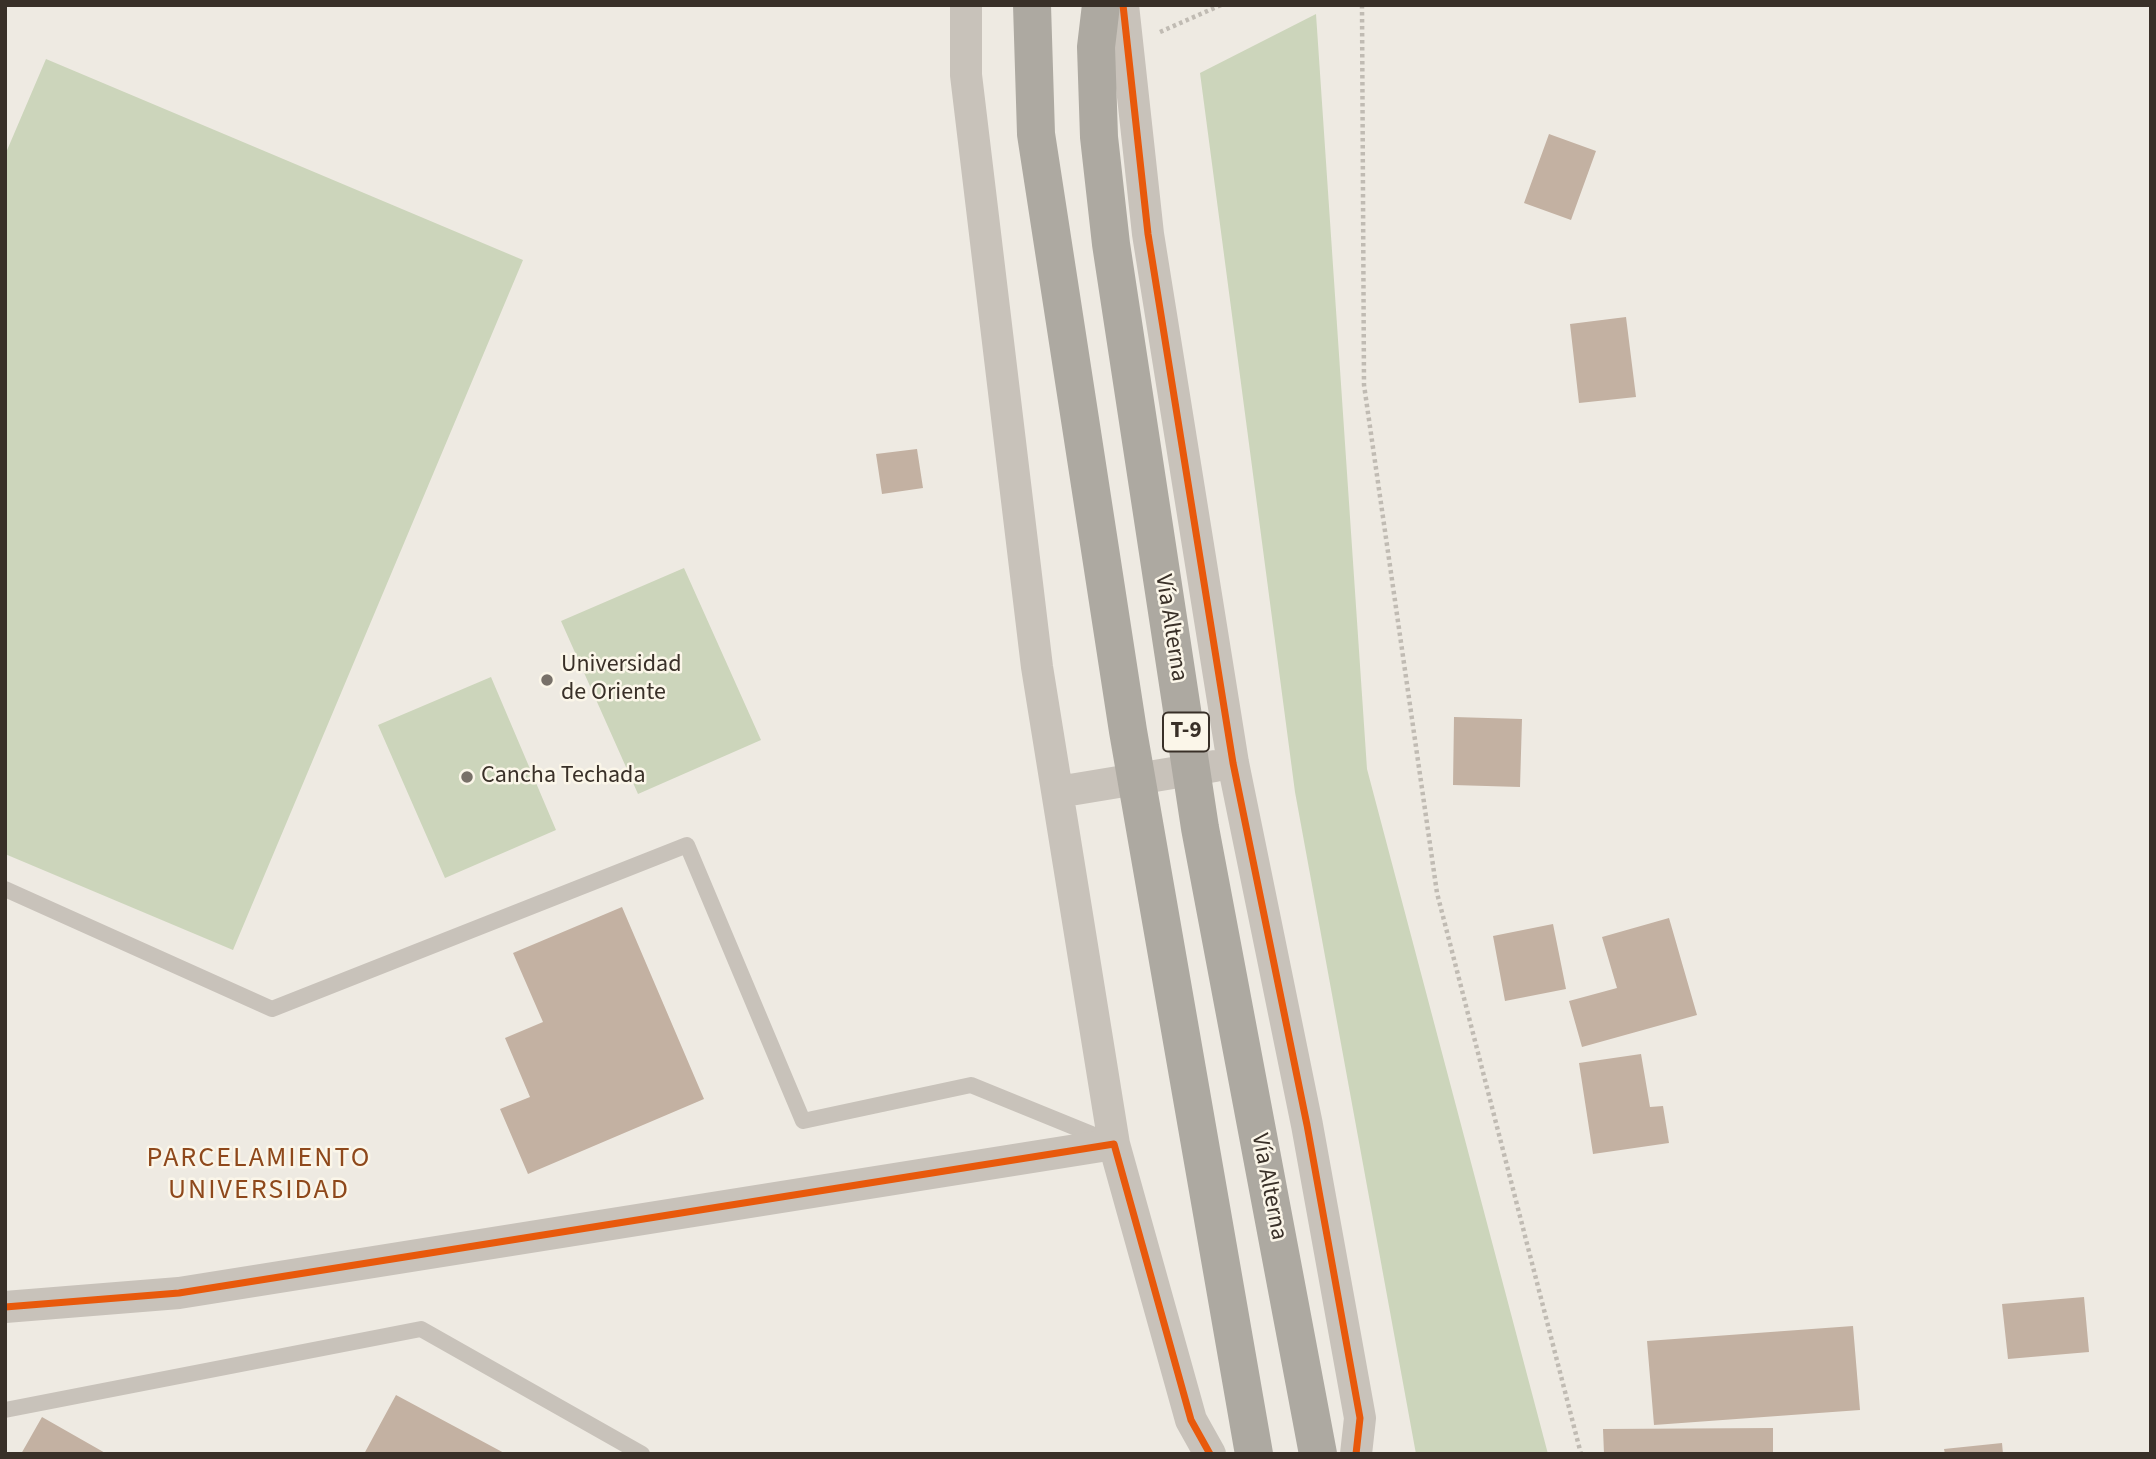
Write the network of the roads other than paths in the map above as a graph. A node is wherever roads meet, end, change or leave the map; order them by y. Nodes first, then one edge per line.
1 (966, 5) edge
2 (1032, 5) edge
3 (1101, 5) edge
4 (1123, 5) edge
5 (1224, 764) junction
6 (1058, 792) junction
7 (5, 889) edge
8 (1114, 1144) junction
9 (5, 1307) edge
10 (5, 1410) edge
11 (642, 1454) edge
12 (1210, 1454) edge
13 (1254, 1454) edge
14 (1318, 1454) edge
15 (1356, 1454) edge

1 - 6 street
2 - 13 highway, T-9
3 - 14 highway, Vía Alterna / T-9
4 - 5 street
5 - 6 street
5 - 15 street
6 - 8 street
7 - 8 lane
8 - 9 street
8 - 12 street
10 - 11 lane

